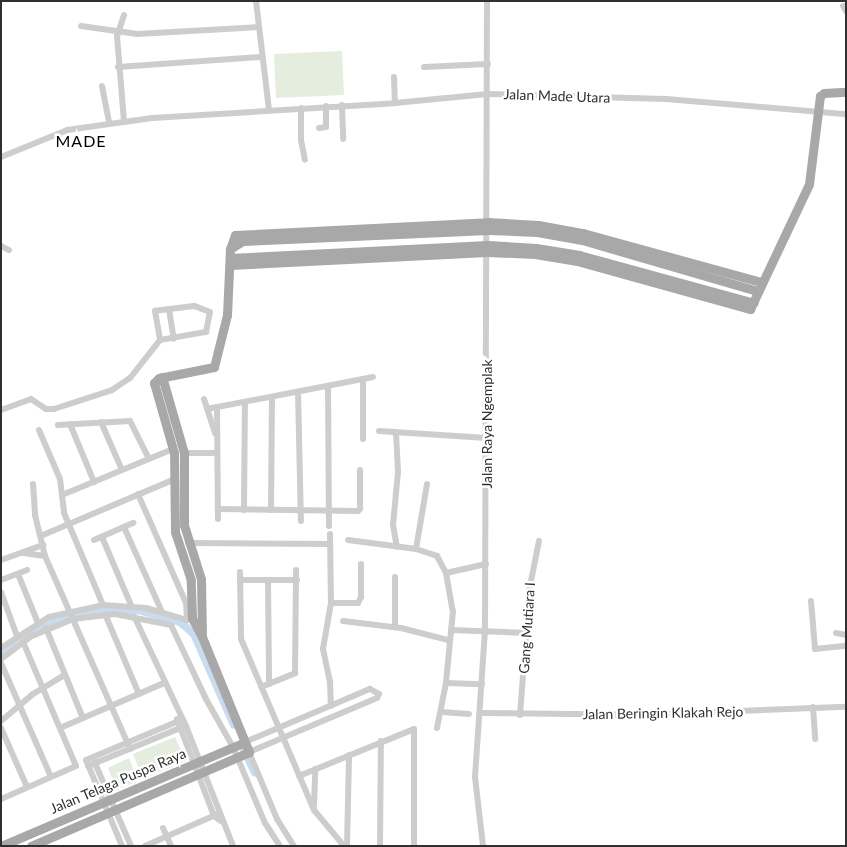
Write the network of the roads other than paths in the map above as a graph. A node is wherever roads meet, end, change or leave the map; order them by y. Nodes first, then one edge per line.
1 (256, 1) edge
2 (487, 1) edge
3 (124, 15) dead end
4 (81, 26) dead end
5 (257, 27) junction
6 (119, 31) junction
7 (262, 58) junction
8 (488, 64) junction
9 (118, 67) junction
10 (424, 67) dead end
11 (394, 77) dead end
12 (102, 86) dead end
13 (846, 92) edge
14 (488, 94) junction
15 (395, 103) junction
16 (342, 105) junction
17 (326, 106) junction
18 (301, 108) junction
19 (269, 110) junction
20 (818, 112) junction
21 (846, 114) edge
22 (124, 121) junction
23 (109, 124) junction
24 (319, 128) dead end
25 (343, 139) dead end
26 (1, 157) edge
27 (305, 160) dead end
28 (488, 226) junction
29 (502, 227) junction
30 (1, 246) edge
31 (487, 249) junction
32 (502, 249) junction
33 (9, 250) dead end
34 (230, 253) junction
35 (760, 287) junction
36 (169, 309) junction
37 (174, 339) junction
38 (160, 340) junction
39 (162, 377) junction
40 (373, 377) dead end
41 (363, 379) junction
42 (328, 386) junction
43 (298, 392) junction
44 (272, 397) junction
45 (204, 399) dead end
46 (245, 402) junction
47 (217, 407) junction
48 (207, 409) junction
49 (1, 410) edge
50 (100, 422) junction
51 (70, 424) junction
52 (58, 425) dead end
53 (39, 430) dead end
54 (379, 431) dead end
55 (396, 433) junction
56 (487, 438) junction
57 (363, 439) dead end
58 (217, 440) junction
59 (173, 449) junction
60 (184, 453) junction
61 (217, 453) junction
62 (148, 459) junction
63 (122, 470) junction
64 (360, 470) dead end
65 (176, 479) junction
66 (94, 482) junction
67 (33, 484) dead end
68 (427, 484) dead end
69 (138, 494) junction
70 (62, 495) junction
71 (218, 509) junction
72 (244, 510) junction
73 (271, 510) junction
74 (301, 511) junction
75 (329, 511) junction
76 (218, 519) dead end
77 (301, 521) dead end
78 (133, 523) dead end
79 (68, 524) junction
80 (329, 526) dead end
81 (124, 527) junction
82 (330, 534) dead end
83 (42, 535) junction
84 (102, 537) junction
85 (94, 540) dead end
86 (348, 540) dead end
87 (539, 541) dead end
88 (188, 543) junction
89 (330, 544) junction
90 (43, 546) junction
91 (397, 547) junction
92 (416, 549) junction
93 (23, 553) junction
94 (45, 556) junction
95 (1, 560) edge
96 (361, 564) dead end
97 (486, 564) junction
98 (27, 570) dead end
99 (296, 570) dead end
100 (240, 572) dead end
101 (446, 573) junction
102 (18, 574) junction
103 (395, 577) dead end
104 (1, 580) edge
105 (240, 580) junction
106 (298, 580) junction
107 (268, 581) junction
108 (1, 592) edge
109 (811, 601) dead end
110 (103, 604) junction
111 (331, 604) junction
112 (131, 605) junction
113 (162, 612) junction
114 (105, 614) junction
115 (72, 615) junction
116 (134, 616) junction
117 (191, 621) junction
118 (343, 621) dead end
119 (38, 623) junction
120 (395, 627) junction
121 (46, 628) junction
122 (451, 630) junction
123 (485, 630) junction
124 (527, 633) junction
125 (836, 633) dead end
126 (846, 635) edge
127 (17, 636) junction
128 (448, 640) junction
129 (23, 642) junction
130 (846, 646) edge
131 (1, 648) edge
132 (1, 659) edge
133 (1, 663) edge
134 (65, 675) junction
135 (164, 683) junction
136 (446, 683) junction
137 (269, 684) junction
138 (482, 684) junction
139 (261, 687) junction
140 (42, 688) junction
141 (139, 694) junction
142 (20, 705) junction
143 (111, 706) junction
144 (331, 706) junction
145 (813, 707) junction
146 (846, 707) edge
147 (442, 712) junction
148 (481, 713) junction
149 (469, 714) dead end
150 (520, 715) junction
151 (83, 718) junction
152 (1, 722) edge
153 (181, 724) junction
154 (1, 728) edge
155 (60, 728) junction
156 (278, 728) junction
157 (436, 728) dead end
158 (283, 739) junction
159 (815, 739) dead end
160 (381, 741) junction
161 (238, 744) junction
162 (128, 746) junction
163 (242, 755) junction
164 (349, 755) junction
165 (94, 760) junction
166 (197, 762) junction
167 (315, 770) junction
168 (201, 773) junction
169 (299, 776) junction
170 (50, 777) junction
171 (27, 787) junction
172 (2, 796) edge
173 (107, 801) junction
174 (218, 804) junction
175 (210, 807) junction
176 (314, 810) junction
177 (111, 811) junction
178 (219, 816) junction
179 (163, 828) dead end
180 (167, 836) junction
181 (126, 845) edge
182 (1, 846) edge
183 (31, 846) edge
184 (146, 846) edge
185 (171, 846) edge
186 (233, 846) edge
187 (280, 846) edge
188 (294, 846) edge
189 (345, 846) edge
190 (380, 846) edge
191 (414, 846) edge
192 (483, 846) edge

1 - 5 street
2 - 8 street, Jalan Raya Ngemplak
3 - 6 street
4 - 6 street
5 - 6 street
5 - 7 street
6 - 9 street
7 - 9 street
7 - 19 street
8 - 10 street
8 - 14 street, Jalan Raya Ngemplak
9 - 22 street
11 - 15 street
12 - 23 street
13 - 20 main road
14 - 15 street, Jalan Made Utara
14 - 20 street, Jalan Made Utara
14 - 28 street, Jalan Raya Ngemplak
15 - 16 street, Jalan Made Utara
16 - 17 street, Jalan Made Utara
16 - 25 street
17 - 18 street, Jalan Made Utara
17 - 24 street
18 - 19 street, Jalan Made Utara
18 - 27 street
19 - 22 street, Jalan Made Utara
20 - 21 street, Jalan Made Utara
20 - 35 main road
22 - 23 street, Jalan Made Utara
23 - 26 street, Jalan Made Utara
28 - 29 main road
28 - 31 street, Jalan Raya Ngemplak
28 - 34 main road
29 - 32 main road
29 - 35 main road
30 - 33 street
31 - 32 main road
31 - 34 main road
31 - 56 street, Jalan Raya Ngemplak
32 - 35 main road
34 - 39 main road
36 - 37 street
36 - 37 street
36 - 38 street
37 - 38 street
38 - 49 street
39 - 59 main road
39 - 60 main road
40 - 41 street
41 - 42 street
41 - 57 street
42 - 43 street
42 - 75 street
43 - 44 street
43 - 74 street
44 - 46 street
44 - 73 street
45 - 48 street
46 - 47 street
46 - 72 street
47 - 48 street
47 - 58 street
48 - 58 street
50 - 51 street
50 - 62 street
50 - 63 street
51 - 52 street
51 - 66 street
53 - 70 street
54 - 55 street
55 - 56 street
55 - 91 street
56 - 97 street, Jalan Raya Ngemplak
58 - 61 street
59 - 62 street
59 - 65 main road
60 - 61 street
60 - 88 main road
61 - 71 street
62 - 63 street
63 - 66 street
64 - 75 street
65 - 69 street
65 - 117 main road
66 - 70 street
67 - 83 street
68 - 92 street
69 - 79 street
69 - 117 street
70 - 79 street
71 - 72 street
71 - 76 street
72 - 73 street
73 - 74 street
74 - 75 street
74 - 77 street
75 - 80 street
78 - 81 street
79 - 83 street
79 - 110 street
81 - 84 street
81 - 113 street
82 - 89 street
83 - 90 street
84 - 85 street
84 - 112 street
86 - 91 street
87 - 124 street, Gang Mutiara I
88 - 89 street
88 - 117 main road
89 - 111 street
90 - 93 street
90 - 94 street
91 - 92 street
92 - 101 street
93 - 94 street
93 - 95 street
94 - 115 street
96 - 111 street
97 - 101 street
97 - 123 street, Jalan Raya Ngemplak
98 - 102 street
99 - 106 street
100 - 105 street
101 - 122 street
102 - 104 street
102 - 119 street
103 - 120 street
105 - 107 street
105 - 139 street
106 - 107 street
106 - 137 street
107 - 137 street
108 - 127 street
109 - 130 street
110 - 112 street
110 - 115 street
111 - 144 street
112 - 113 street
113 - 117 street
114 - 115 street
114 - 116 street
114 - 141 street
115 - 119 street
115 - 121 street
115 - 143 street
116 - 135 street
116 - 161 street
117 - 161 main road
118 - 120 street
119 - 127 street
120 - 128 street
121 - 129 street
121 - 134 street
122 - 123 street
122 - 128 street
123 - 124 street
123 - 138 street, Jalan Raya Ngemplak
124 - 150 street, Gang Mutiara I
125 - 126 street
127 - 131 street
128 - 136 street
129 - 132 street
129 - 140 street
133 - 142 street
134 - 140 street
134 - 151 street
135 - 141 street
135 - 153 street
136 - 138 street
136 - 147 street
137 - 139 street
138 - 148 street, Jalan Raya Ngemplak
139 - 156 street
140 - 142 street
140 - 155 street
141 - 143 street
142 - 152 street
142 - 170 street
143 - 151 street
143 - 162 street
144 - 156 street
144 - 158 street
145 - 146 street, Jalan Beringin Klakah Rejo
145 - 150 street, Jalan Beringin Klakah Rejo
145 - 159 street
147 - 149 street
147 - 157 street
148 - 150 street, Jalan Beringin Klakah Rejo
148 - 192 street, Jalan Raya Ngemplak
151 - 155 street
153 - 162 street
153 - 166 street
154 - 171 street
155 - 170 street
156 - 158 street
156 - 161 street
158 - 163 street
158 - 169 street
160 - 164 street
160 - 190 street
160 - 191 street
161 - 163 main road
161 - 163 street
161 - 166 main road, Jalan Telaga Puspa Raya
162 - 165 street
163 - 168 main road, Jalan Telaga Puspa Raya
163 - 187 street
163 - 188 street
164 - 167 street
164 - 189 street
165 - 173 street
165 - 173 street
166 - 168 street
166 - 173 main road, Jalan Telaga Puspa Raya
167 - 169 street
167 - 176 street
168 - 174 street
168 - 175 street
168 - 177 main road, Jalan Telaga Puspa Raya
169 - 176 street
170 - 171 street
171 - 172 street
173 - 177 street
173 - 182 main road, Jalan Telaga Puspa Raya
174 - 175 street
174 - 178 street
175 - 178 street
176 - 189 street
177 - 181 street
177 - 183 main road, Jalan Telaga Puspa Raya
178 - 180 street
178 - 186 street
179 - 180 street
180 - 184 street
180 - 185 street

